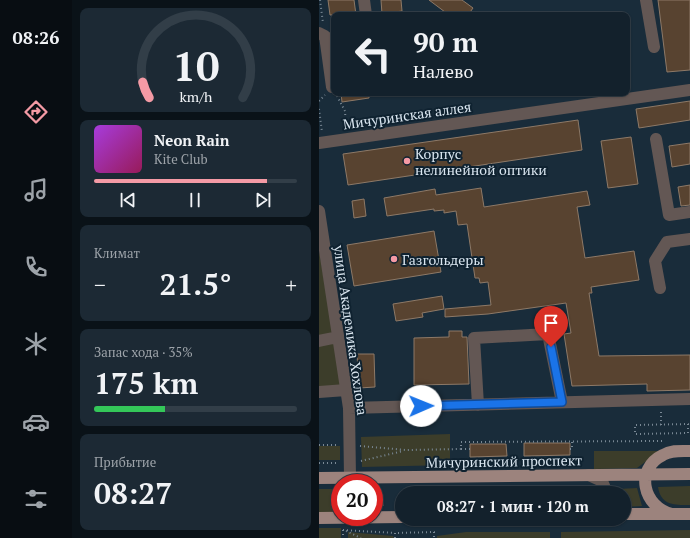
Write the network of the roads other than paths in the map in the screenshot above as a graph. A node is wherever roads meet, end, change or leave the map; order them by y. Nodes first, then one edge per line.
1 (364, 0) edge
2 (646, 0) edge
3 (366, 12) edge
4 (322, 34) edge
5 (654, 46) dead end
6 (331, 76) edge
7 (690, 90) edge
8 (656, 139) dead end
9 (322, 142) edge
10 (319, 211) edge
11 (690, 212) edge
12 (690, 239) edge
13 (660, 288) dead end
14 (338, 337) junction
15 (319, 341) edge
16 (346, 390) junction
17 (319, 392) edge
18 (690, 400) edge
19 (562, 402) junction
20 (478, 405) junction
21 (349, 408) junction
22 (690, 451) edge
23 (350, 474) edge
24 (647, 474) junction
25 (690, 474) edge
26 (589, 475) junction
27 (319, 478) edge
28 (331, 478) edge
29 (383, 478) edge
30 (604, 486) edge
31 (631, 514) edge
32 (672, 514) junction
33 (690, 514) edge
34 (395, 517) edge
35 (319, 518) edge

1 - 3 street
2 - 5 street
4 - 6 street
7 - 9 street, Мичуринская аллея
8 - 11 street
10 - 14 street, улица Академика Хохлова
12 - 13 street
14 - 15 street
14 - 16 street, улица Академика Хохлова
16 - 17 street
16 - 21 street, улица Академика Хохлова
18 - 19 street
19 - 20 street
19 - 20 street
20 - 21 street
21 - 23 street, улица Академика Хохлова
22 - 24 main road
24 - 25 main road, Мичуринский проспект
24 - 26 main road, Мичуринский проспект
24 - 32 main road
26 - 29 main road, Мичуринский проспект
26 - 30 street
27 - 28 main road, Мичуринский проспект
31 - 32 main road
32 - 33 main road
34 - 35 main road

